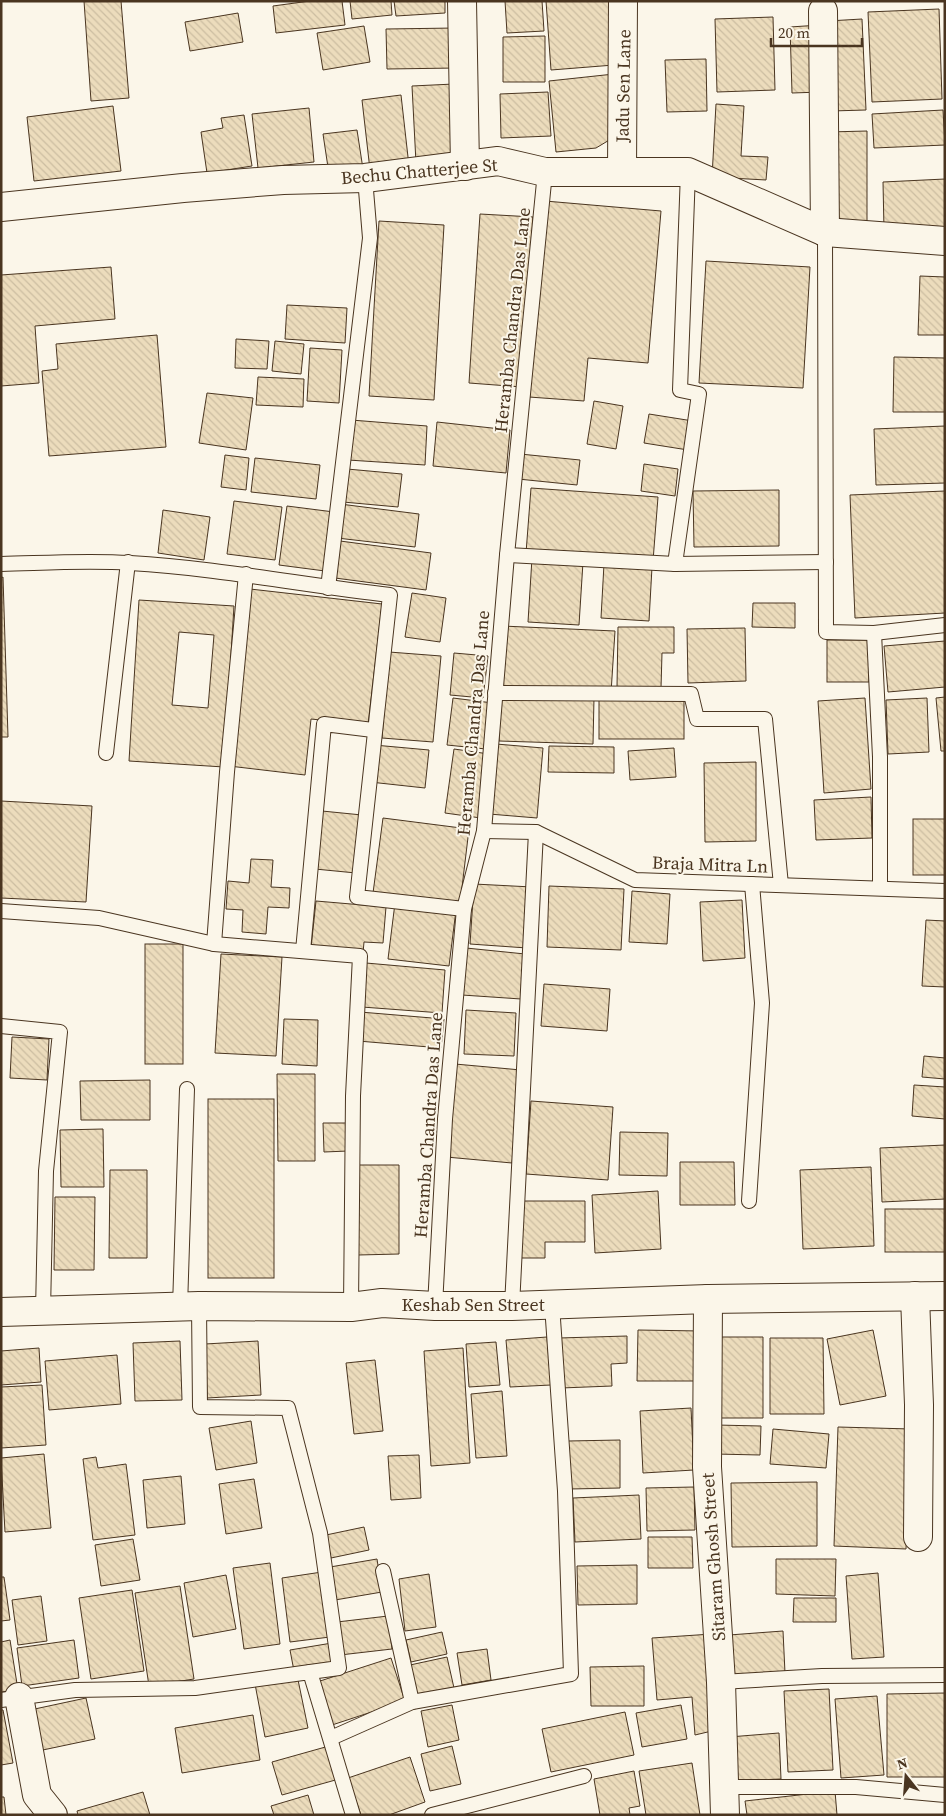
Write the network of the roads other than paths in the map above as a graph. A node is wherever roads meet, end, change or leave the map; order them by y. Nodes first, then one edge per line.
1 (462, 1) edge
2 (623, 1) edge
3 (823, 11) dead end
4 (464, 166) junction
5 (622, 171) junction
6 (545, 172) junction
7 (688, 172) junction
8 (365, 178) junction
9 (1, 208) edge
10 (825, 232) junction
11 (945, 240) edge
12 (507, 555) junction
13 (128, 562) junction
14 (826, 562) junction
15 (1, 564) edge
16 (675, 564) junction
17 (246, 574) junction
18 (328, 588) junction
19 (945, 625) edge
20 (874, 632) junction
21 (495, 693) junction
22 (374, 730) junction
23 (106, 753) dead end
24 (484, 831) junction
25 (536, 832) junction
26 (752, 884) junction
27 (781, 885) junction
28 (880, 888) junction
29 (945, 891) edge
30 (464, 909) junction
31 (1, 911) edge
32 (214, 944) junction
33 (303, 951) junction
34 (1, 1026) edge
35 (187, 1089) dead end
36 (749, 1201) dead end
37 (915, 1296) junction
38 (945, 1296) edge
39 (708, 1299) junction
40 (552, 1305) junction
41 (190, 1306) junction
42 (435, 1306) junction
43 (512, 1306) junction
44 (351, 1307) junction
45 (43, 1311) junction
46 (1, 1312) edge
47 (918, 1537) dead end
48 (383, 1571) dead end
49 (310, 1672) junction
50 (945, 1675) edge
51 (721, 1682) junction
52 (10, 1698) edge
53 (412, 1702) junction
54 (331, 1738) junction
55 (584, 1776) dead end
56 (726, 1787) junction
57 (945, 1795) edge
58 (53, 1815) edge
59 (353, 1815) edge
60 (432, 1815) edge
61 (725, 1815) edge

1 - 4 street
2 - 5 street, Jadu Sen Lane
3 - 10 street
4 - 6 street, Bechu Chatterjee St
4 - 8 street, Bechu Chatterjee St
5 - 6 street, Bechu Chatterjee St
5 - 7 street, Bechu Chatterjee St
6 - 12 lane, Heramba Chandra Das Lane
7 - 10 street, Bechu Chatterjee St
7 - 16 lane
8 - 9 street, Bechu Chatterjee St
8 - 18 lane
10 - 11 street, Bechu Chatterjee St
10 - 14 lane
12 - 16 lane
12 - 21 lane, Heramba Chandra Das Lane
13 - 15 lane
13 - 17 lane
13 - 23 lane
14 - 16 lane
14 - 20 lane
17 - 18 lane
17 - 32 lane
18 - 22 lane
19 - 20 lane
20 - 28 lane
21 - 24 lane, Heramba Chandra Das Lane
21 - 27 lane
22 - 30 lane
22 - 33 lane
24 - 25 lane, Braja Mitra Ln
24 - 30 lane, Heramba Chandra Das Lane
25 - 26 lane, Braja Mitra Ln
25 - 43 lane
26 - 27 lane, Braja Mitra Ln
26 - 36 lane
27 - 28 lane, Braja Mitra Ln
28 - 29 lane, Braja Mitra Ln
30 - 42 lane, Heramba Chandra Das Lane
31 - 32 lane
32 - 33 lane
33 - 44 lane
34 - 45 lane
35 - 41 lane
37 - 38 street, Keshab Sen Street
37 - 39 street, Keshab Sen Street
37 - 47 street
39 - 40 street, Keshab Sen Street
39 - 51 street, Sitaram Ghosh Street
40 - 43 street, Keshab Sen Street
40 - 53 lane
41 - 44 street, Keshab Sen Street
41 - 45 street, Keshab Sen Street
41 - 49 lane
42 - 43 street, Keshab Sen Street
42 - 44 street, Keshab Sen Street
45 - 46 street, Keshab Sen Street
48 - 53 lane
49 - 52 lane
49 - 54 lane
50 - 51 lane
51 - 56 street, Sitaram Ghosh Street
52 - 58 street
53 - 54 lane
54 - 59 lane
55 - 60 lane
56 - 57 lane
56 - 61 street, Sitaram Ghosh Street

